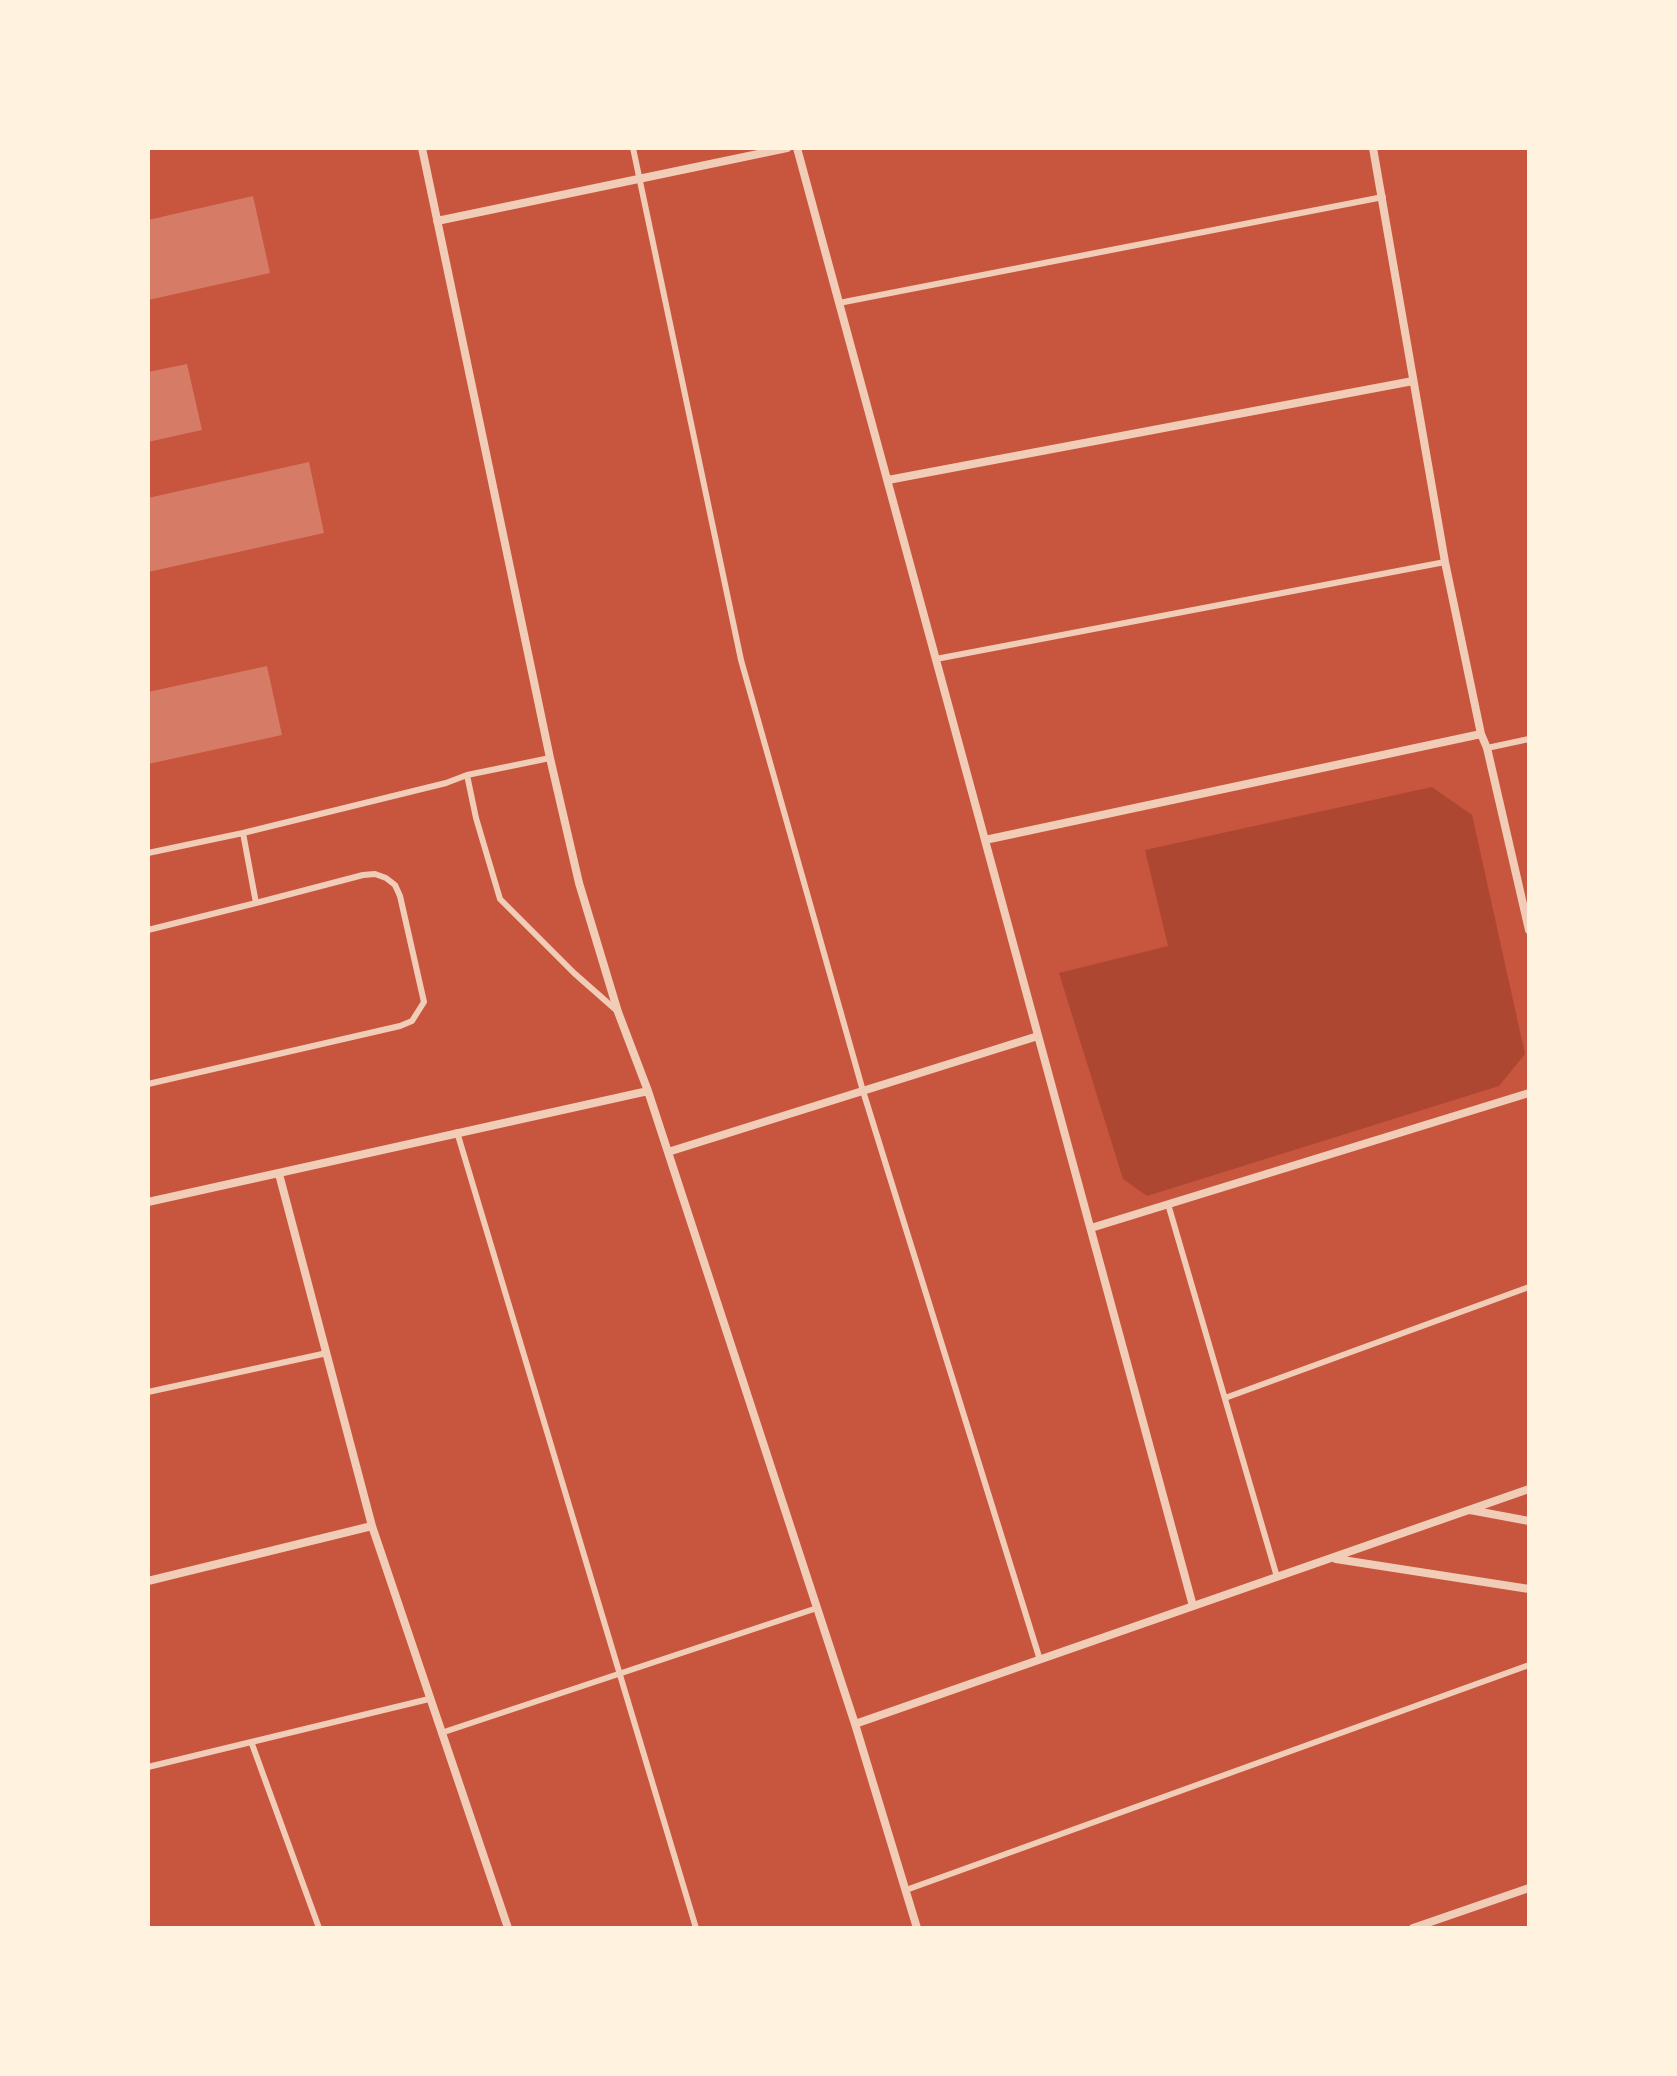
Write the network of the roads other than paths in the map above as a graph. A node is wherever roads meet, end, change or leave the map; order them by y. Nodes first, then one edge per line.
1 (422, 148) edge
2 (633, 148) edge
3 (787, 148) edge
4 (797, 148) edge
5 (1373, 148) edge
6 (640, 179) junction
7 (1383, 197) junction
8 (437, 221) junction
9 (839, 303) junction
10 (1413, 381) junction
11 (888, 480) junction
12 (1445, 562) junction
13 (936, 659) junction
14 (1481, 734) junction
15 (1529, 739) edge
16 (1487, 748) junction
17 (550, 758) junction
18 (467, 775) junction
19 (243, 833) junction
20 (985, 840) junction
21 (148, 853) edge
22 (256, 903) junction
23 (148, 930) edge
24 (1529, 930) edge
25 (618, 1012) junction
26 (1038, 1036) junction
27 (148, 1084) edge
28 (648, 1091) junction
29 (863, 1091) junction
30 (1529, 1093) edge
31 (457, 1132) junction
32 (668, 1152) junction
33 (279, 1174) junction
34 (148, 1202) edge
35 (1168, 1204) junction
36 (1091, 1228) junction
37 (1529, 1287) edge
38 (327, 1353) junction
39 (148, 1392) edge
40 (1225, 1398) junction
41 (1529, 1489) edge
42 (1469, 1510) junction
43 (1529, 1521) edge
44 (372, 1526) junction
45 (1332, 1558) junction
46 (1277, 1577) junction
47 (148, 1581) edge
48 (1529, 1589) edge
49 (1193, 1606) junction
50 (817, 1608) junction
51 (1040, 1660) junction
52 (1529, 1665) edge
53 (618, 1672) junction
54 (429, 1699) junction
55 (855, 1724) junction
56 (441, 1733) junction
57 (252, 1744) junction
58 (148, 1767) edge
59 (1529, 1888) edge
60 (906, 1890) junction
61 (319, 1928) edge
62 (508, 1928) edge
63 (696, 1928) edge
64 (917, 1928) edge
65 (1413, 1928) edge

1 - 8 street
2 - 6 lane
3 - 6 street
4 - 9 street
5 - 7 street
6 - 8 street
6 - 29 lane
7 - 9 lane
7 - 10 street
8 - 17 street
9 - 11 street
10 - 11 street
10 - 12 street
11 - 13 street
12 - 13 lane
12 - 14 street
13 - 20 street
14 - 16 street
14 - 20 street
15 - 16 lane
16 - 24 street
17 - 18 lane
17 - 25 street
18 - 19 lane
18 - 25 lane
19 - 21 lane
19 - 22 lane
20 - 26 street
22 - 23 lane
22 - 27 lane
25 - 28 street
26 - 29 street
26 - 36 street
28 - 31 street
28 - 32 street
29 - 32 street
29 - 51 lane
30 - 35 street
31 - 33 street
31 - 53 lane
32 - 50 street
33 - 34 street
33 - 38 street
35 - 36 street
35 - 40 lane
36 - 49 street
37 - 40 lane
38 - 39 lane
38 - 44 street
40 - 46 lane
41 - 42 street
42 - 43 street
42 - 45 street
44 - 47 street
44 - 54 street
45 - 46 street
45 - 48 street
46 - 49 street
49 - 51 street
50 - 53 lane
50 - 55 street
51 - 55 street
52 - 60 lane
53 - 56 lane
53 - 63 lane
54 - 56 street
54 - 57 lane
55 - 60 street
56 - 62 street
57 - 58 lane
57 - 61 lane
59 - 65 street
60 - 64 street

